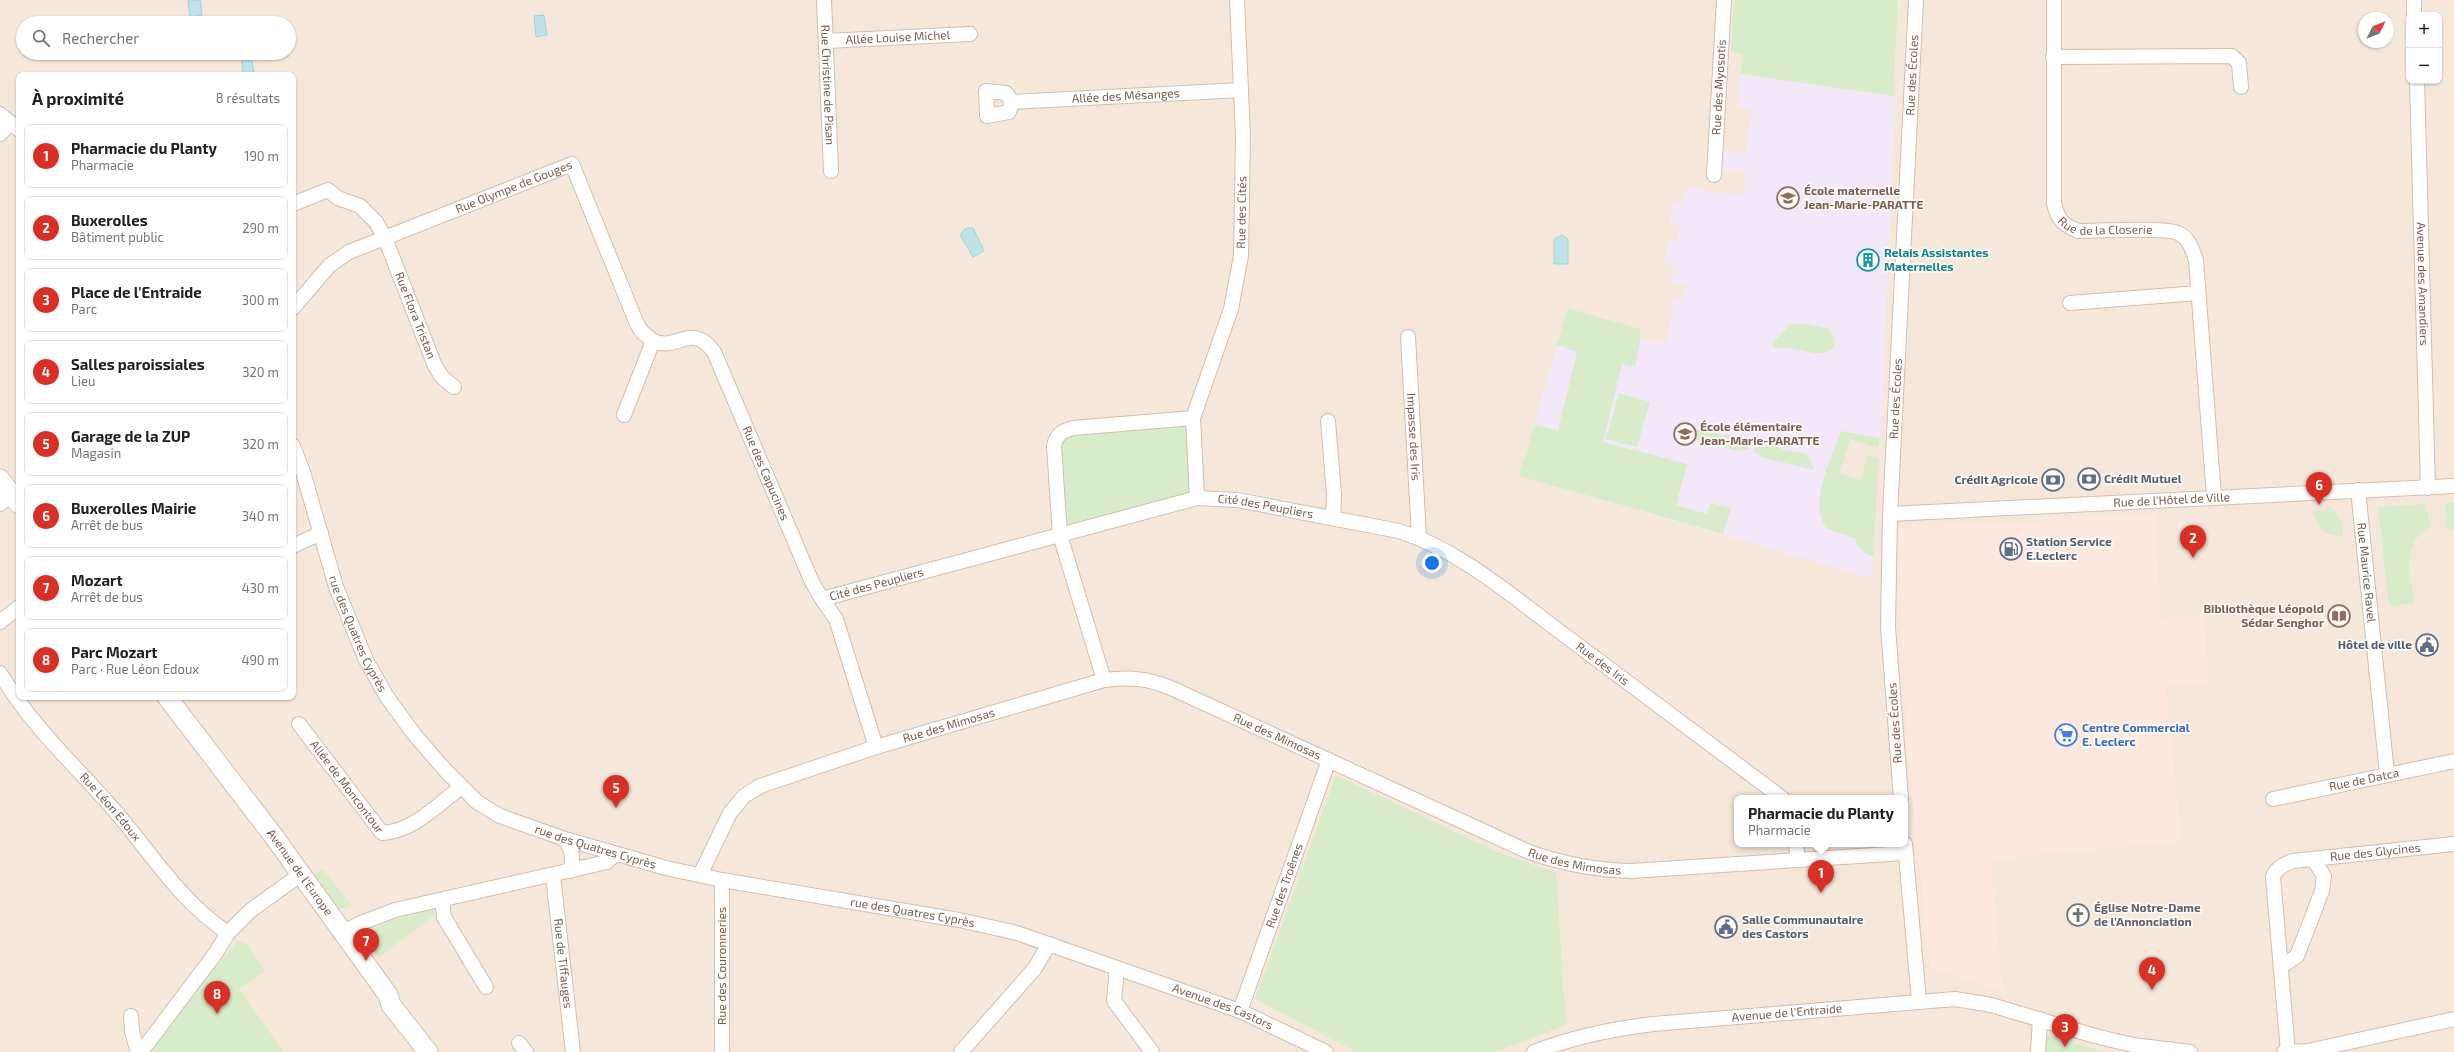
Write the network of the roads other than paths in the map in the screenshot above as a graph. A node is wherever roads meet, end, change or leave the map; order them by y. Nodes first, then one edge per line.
1 (824, 0) edge
2 (1237, 0) edge
3 (1724, 0) edge
4 (1916, 0) edge
5 (2054, 0) edge
6 (2414, 0) edge
7 (2414, 12) edge
8 (970, 34) dead end
9 (826, 41) junction
10 (2053, 57) junction
11 (2417, 84) edge
12 (2241, 87) dead end
13 (1241, 90) junction
14 (1012, 102) dead end
15 (10, 122) edge
16 (0, 134) edge
17 (831, 171) dead end
18 (1714, 175) dead end
19 (296, 203) edge
20 (385, 238) junction
21 (2198, 293) junction
22 (2070, 303) dead end
23 (296, 305) edge
24 (1408, 337) dead end
25 (653, 341) junction
26 (454, 387) dead end
27 (624, 415) dead end
28 (1193, 418) junction
29 (1328, 422) dead end
30 (296, 455) edge
31 (0, 479) edge
32 (2454, 486) edge
33 (2428, 488) junction
34 (2358, 490) junction
35 (2214, 497) junction
36 (13, 498) edge
37 (1197, 498) junction
38 (1890, 514) junction
39 (1333, 518) junction
40 (321, 533) junction
41 (1060, 535) junction
42 (1419, 537) junction
43 (296, 545) edge
44 (822, 599) junction
45 (16, 609) edge
46 (0, 622) edge
47 (0, 673) edge
48 (1104, 680) junction
49 (169, 700) edge
50 (299, 724) dead end
51 (876, 747) junction
52 (1329, 760) junction
53 (2454, 761) edge
54 (2387, 774) junction
55 (461, 787) junction
56 (1778, 795) edge
57 (1901, 795) edge
58 (2273, 799) dead end
59 (565, 839) junction
60 (2454, 844) edge
61 (1796, 847) edge
62 (1905, 848) edge
63 (615, 854) junction
64 (2313, 859) junction
65 (1798, 860) junction
66 (570, 871) junction
67 (301, 874) junction
68 (700, 875) junction
69 (552, 876) junction
70 (722, 880) junction
71 (442, 900) junction
72 (344, 932) junction
73 (228, 933) junction
74 (1049, 944) junction
75 (2280, 967) junction
76 (1116, 968) junction
77 (486, 987) dead end
78 (1919, 1001) junction
79 (1240, 1011) junction
80 (131, 1016) dead end
81 (2040, 1019) junction
82 (2454, 1019) edge
83 (2151, 1049) edge
84 (138, 1052) edge
85 (141, 1052) edge
86 (428, 1052) edge
87 (572, 1052) edge
88 (722, 1052) edge
89 (961, 1052) edge
90 (1152, 1052) edge
91 (1326, 1052) edge
92 (1534, 1052) edge
93 (2038, 1052) edge
94 (2190, 1052) edge
95 (2284, 1052) edge
96 (2288, 1052) edge

1 - 9 street, Rue Christine de Pisan
2 - 13 street, Rue des Cités
3 - 18 street, Rue des Myosotis
4 - 38 street, Rue des Écoles
5 - 10 street, Rue de la Closerie
6 - 7 street
8 - 9 street, Allée Louise Michel
9 - 17 street, Rue Christine de Pisan
10 - 12 street
10 - 21 street, Rue de la Closerie
11 - 33 street, Avenue des Amandiers
13 - 14 street, Allée des Mésanges
13 - 28 street, Rue des Cités
15 - 16 street
19 - 20 street
20 - 23 street, Rue Olympe de Gouges
20 - 25 street, Rue Olympe de Gouges
20 - 26 street, Rue Flora Tristan
21 - 22 street
21 - 35 street, Rue de la Closerie
24 - 42 street, Impasse des Iris
25 - 27 street
25 - 44 street, Rue des Capucines
28 - 37 street
28 - 41 street
29 - 39 street
30 - 40 street, rue des Quatres Cyprès
31 - 36 main road
32 - 33 street, Rue de l'Hôtel de Ville
33 - 34 street, Rue de l'Hôtel de Ville
34 - 35 street, Rue de l'Hôtel de Ville
34 - 54 street, Rue Maurice Ravel
35 - 38 street, Rue de l'Hôtel de Ville
37 - 39 street, Cité des Peupliers
37 - 41 street, Cité des Peupliers
38 - 57 street, Rue des Écoles
39 - 42 street, Cité des Peupliers
40 - 43 street
40 - 55 street, rue des Quatres Cyprès
41 - 44 street, Cité des Peupliers
41 - 48 street
42 - 56 street, Rue des Iris
44 - 51 street, Cité des Peupliers
45 - 46 street
47 - 73 street, Rue Léon Edoux
48 - 51 street, Rue des Mimosas
48 - 52 street, Rue des Mimosas
49 - 67 main road, Avenue de l'Europe
50 - 55 street, Allée de Moncontour
51 - 68 street, Rue des Mimosas
52 - 65 street, Rue des Mimosas
52 - 79 street, Rue des Troênes
53 - 54 street, Rue de Datca
54 - 58 street, Rue de Datca
55 - 59 street, rue des Quatres Cyprès
59 - 63 street, rue des Quatres Cyprès
59 - 66 street
60 - 64 street, Rue des Glycines
61 - 65 street
62 - 65 street, Rue des Mimosas
62 - 78 street
63 - 66 street
63 - 68 street, rue des Quatres Cyprès
64 - 75 street, Rue des Glycines
64 - 75 street, Rue des Glycines
66 - 69 street
67 - 72 main road, Avenue de l'Europe
67 - 73 street
68 - 70 street, rue des Quatres Cyprès
69 - 71 street
69 - 87 street, Rue de Tiffauges
70 - 74 street, rue des Quatres Cyprès
70 - 88 street, Rue des Couronneries
71 - 72 street
71 - 77 street
72 - 86 main road, Avenue de l'Europe
73 - 85 street
74 - 76 street, rue des Quatres Cyprès
74 - 89 street
75 - 96 street, Rue des Glycines
76 - 79 street, Avenue des Castors
76 - 90 street
78 - 81 street, Avenue de l'Entraide
78 - 92 street, Avenue de l'Entraide
79 - 91 street, Avenue des Castors
80 - 84 street
81 - 83 street, Avenue de l'Entraide
81 - 93 street
82 - 96 street
83 - 94 street, Avenue de l'Entraide
95 - 96 street

